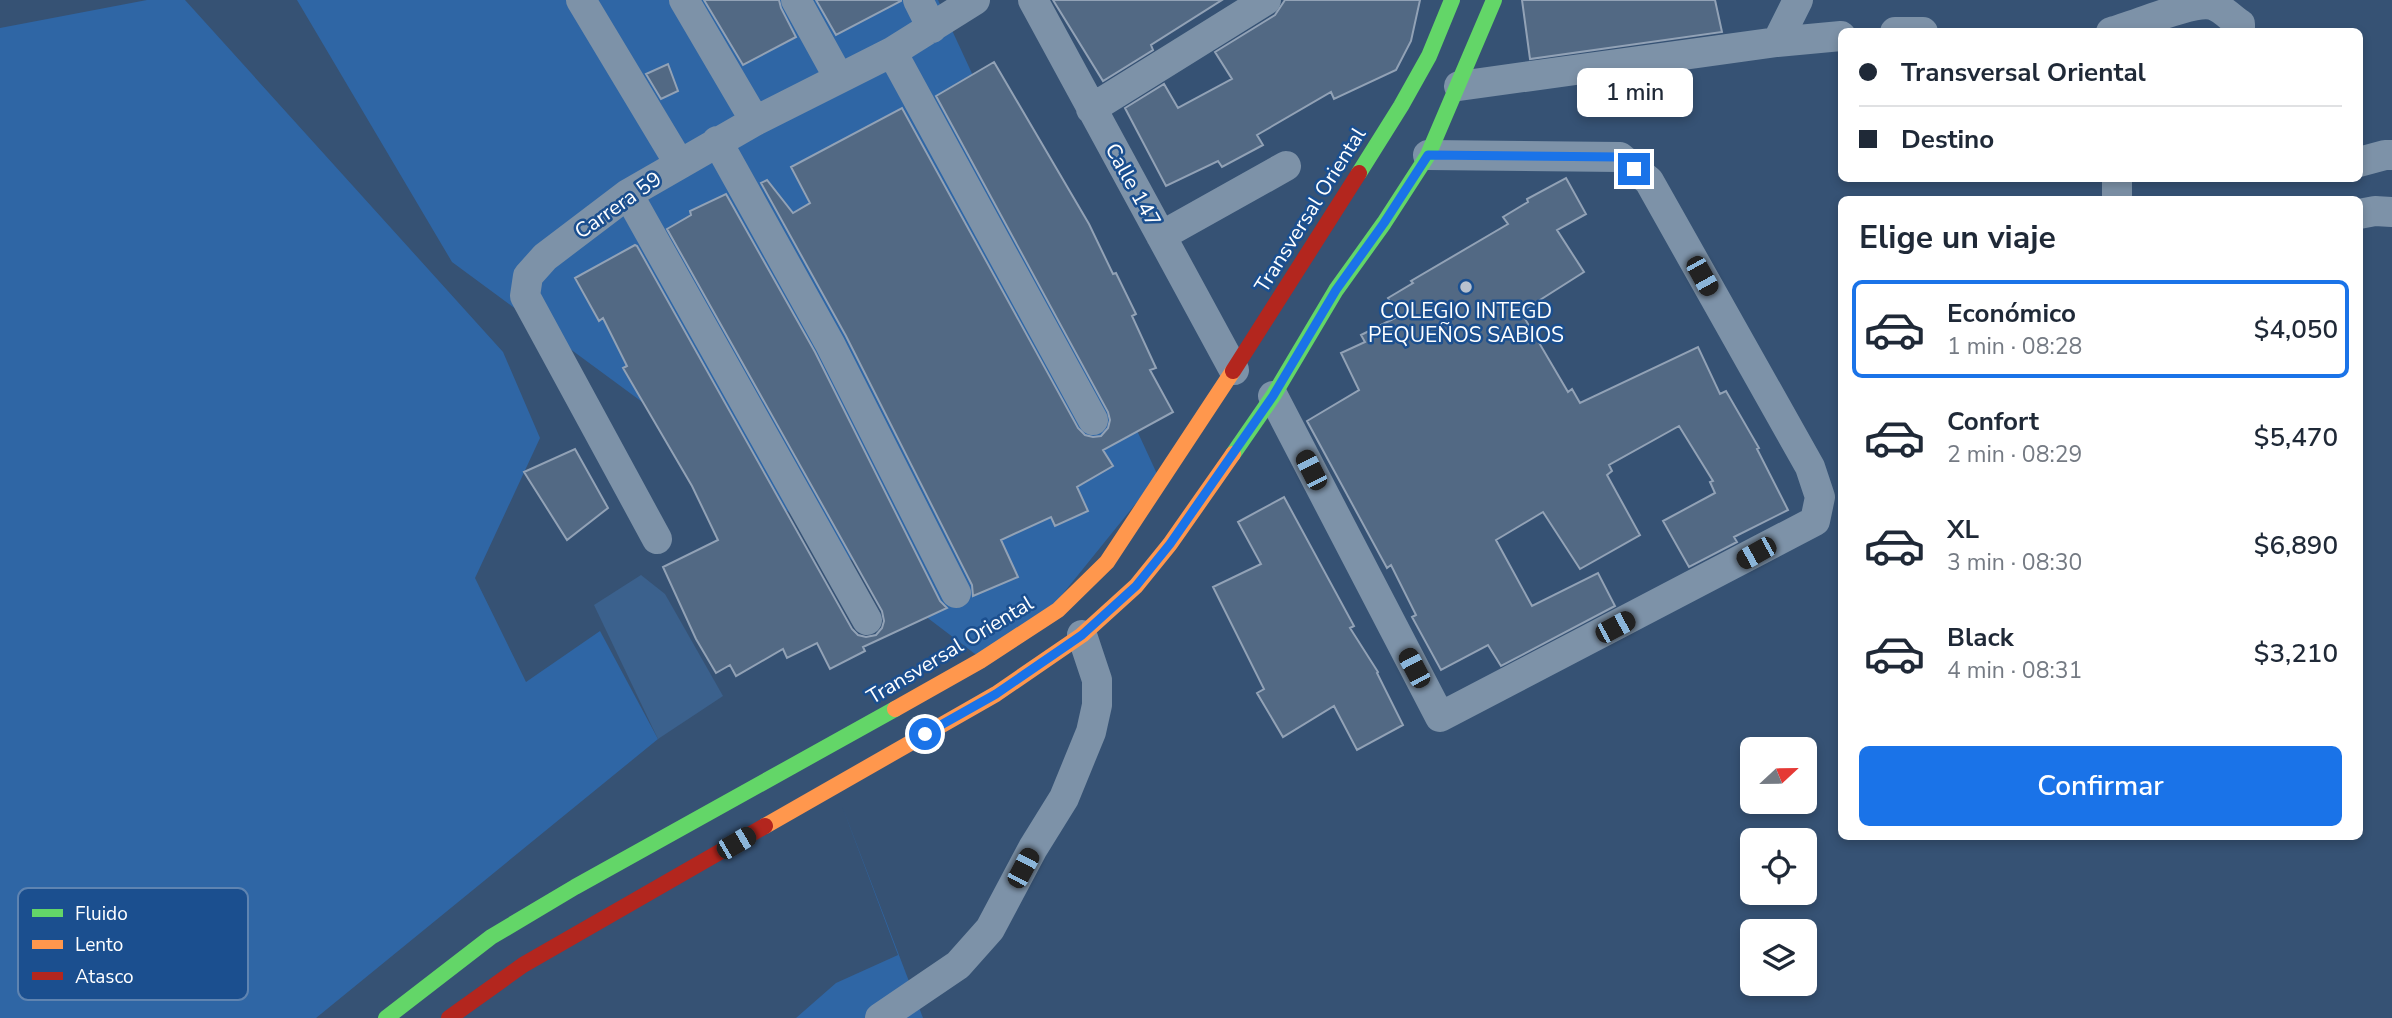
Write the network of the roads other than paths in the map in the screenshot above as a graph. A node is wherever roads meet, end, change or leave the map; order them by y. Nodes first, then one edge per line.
1 (581, 0) edge
2 (684, 0) edge
3 (796, 0) edge
4 (918, 0) edge
5 (975, 0) edge
6 (1032, 0) edge
7 (1266, 0) edge
8 (1451, 0) edge
9 (1494, 0) edge
10 (1797, 0) edge
11 (2215, 2) edge
12 (932, 28) junction
13 (2127, 28) edge
14 (2240, 28) edge
15 (1838, 36) edge
16 (1777, 42) junction
17 (892, 52) junction
18 (839, 78) junction
19 (1459, 86) junction
20 (1091, 109) junction
21 (755, 121) junction
22 (717, 141) junction
23 (1428, 155) junction
24 (2392, 155) edge
25 (2363, 161) edge
26 (679, 163) junction
27 (1286, 166) dead end
28 (628, 194) junction
29 (2392, 212) edge
30 (2363, 213) edge
31 (1161, 236) junction
32 (1234, 370) junction
33 (1273, 396) junction
34 (1093, 420) dead end
35 (657, 539) dead end
36 (956, 593) dead end
37 (867, 620) dead end
38 (1082, 635) junction
39 (386, 1018) edge
40 (449, 1018) edge
41 (880, 1018) edge

1 - 26 street
2 - 21 street
3 - 18 street
4 - 12 street
5 - 12 street, Carrera 59
6 - 20 street, Calle 147
7 - 20 street
8 - 32 main road, Transversal Oriental
9 - 19 main road
10 - 16 street
11 - 13 street
11 - 14 street
12 - 17 street, Carrera 59
15 - 16 street
16 - 19 street
17 - 18 street, Carrera 59
17 - 34 street
18 - 21 street, Carrera 59
19 - 23 main road
20 - 31 street, Calle 147
21 - 22 street, Carrera 59
22 - 26 street, Carrera 59
22 - 36 street
23 - 33 main road
23 - 33 street
24 - 25 street
26 - 28 street, Carrera 59
27 - 31 street
28 - 35 street, Carrera 59
28 - 37 street
29 - 30 street
31 - 32 street, Calle 147
32 - 39 main road, Transversal Oriental
33 - 38 main road
38 - 40 main road
38 - 41 street

